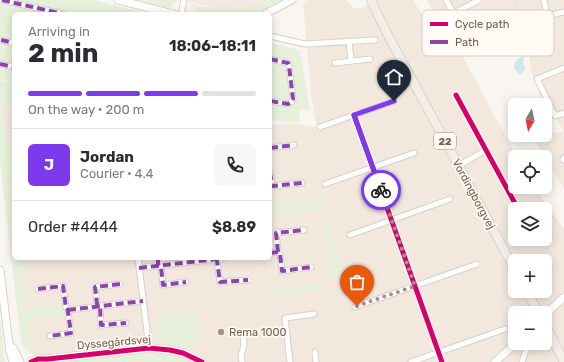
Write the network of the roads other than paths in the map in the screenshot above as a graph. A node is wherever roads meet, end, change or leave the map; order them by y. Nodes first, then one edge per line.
1 (2, 0) edge
2 (118, 0) edge
3 (184, 0) edge
4 (292, 0) edge
5 (370, 0) edge
6 (446, 0) edge
7 (479, 0) edge
8 (544, 0) edge
9 (472, 1) edge
10 (452, 10) edge
11 (459, 10) edge
12 (546, 10) edge
13 (40, 12) edge
14 (165, 12) edge
15 (181, 12) edge
16 (269, 12) edge
17 (564, 12) edge
18 (554, 14) edge
19 (272, 36) edge
20 (1, 40) dead end
21 (375, 40) dead end
22 (349, 41) junction
23 (12, 43) edge
24 (272, 60) edge
25 (370, 60) dead end
26 (351, 61) junction
27 (335, 63) dead end
28 (0, 64) edge
29 (12, 67) edge
30 (564, 68) edge
31 (456, 95) dead end
32 (272, 101) edge
33 (394, 101) dead end
34 (564, 113) edge
35 (354, 115) junction
36 (320, 127) dead end
37 (294, 145) dead end
38 (272, 148) edge
39 (486, 150) junction
40 (414, 152) dead end
41 (458, 166) junction
42 (372, 167) junction
43 (302, 183) dead end
44 (325, 184) dead end
45 (272, 186) edge
46 (450, 199) dead end
47 (514, 202) edge
48 (391, 220) junction
49 (304, 230) dead end
50 (350, 235) dead end
51 (278, 252) junction
52 (272, 253) edge
53 (508, 257) edge
54 (138, 260) edge
55 (158, 260) edge
56 (202, 260) edge
57 (217, 260) edge
58 (476, 264) dead end
59 (160, 266) junction
60 (311, 267) dead end
61 (139, 268) junction
62 (0, 270) edge
63 (248, 280) dead end
64 (186, 282) dead end
65 (120, 284) dead end
66 (415, 286) junction
67 (38, 289) dead end
68 (564, 297) edge
69 (143, 301) junction
70 (98, 306) junction
71 (355, 307) dead end
72 (552, 308) edge
73 (68, 310) junction
74 (314, 314) dead end
75 (126, 323) dead end
76 (505, 329) dead end
77 (243, 331) dead end
78 (50, 336) dead end
79 (552, 338) edge
80 (10, 343) junction
81 (149, 348) junction
82 (508, 350) edge
83 (526, 350) dead end
84 (315, 352) dead end
85 (438, 352) junction
86 (48, 359) junction
87 (13, 362) edge
88 (20, 362) edge
89 (31, 362) edge
90 (41, 362) edge
91 (202, 362) edge
92 (242, 362) edge
93 (290, 362) edge
94 (316, 362) edge
95 (411, 362) edge
96 (442, 362) edge
97 (495, 362) edge
98 (522, 362) edge
99 (564, 362) edge

1 - 13 street
2 - 14 street
3 - 15 street
4 - 16 street
5 - 41 main road, Vordingborgvej / 22
6 - 10 street
7 - 9 street
8 - 12 street
9 - 11 street
17 - 18 street
19 - 22 street
20 - 23 street
21 - 22 street
22 - 26 street
24 - 32 street
25 - 26 street
26 - 27 street
28 - 29 street
30 - 34 street
31 - 39 street
33 - 35 street
35 - 36 street
35 - 42 street
37 - 38 street
39 - 41 street
39 - 47 street
40 - 42 street
41 - 53 main road, Vordingborgvej / 22
42 - 44 street
42 - 48 street
43 - 45 street
46 - 48 street
48 - 50 street
48 - 66 street
49 - 51 street
51 - 52 street
51 - 60 street
54 - 61 street
55 - 59 street
56 - 59 street
57 - 63 street
58 - 66 street
59 - 61 street
59 - 64 street
61 - 69 street
62 - 80 street
65 - 70 street
66 - 71 street
66 - 85 street
67 - 73 street
68 - 72 street
69 - 70 street
69 - 81 street
70 - 73 street
70 - 75 street
73 - 78 street
74 - 93 street
76 - 85 street
77 - 92 street
79 - 99 main road
80 - 87 street
80 - 88 street
81 - 86 street, Dyssegårdsvej
81 - 91 street, Dyssegårdsvej
82 - 97 street
83 - 98 street
84 - 94 street
85 - 95 street
85 - 96 street
86 - 89 street, Dyssegårdsvej
86 - 90 street, Dyssegårdsvej

